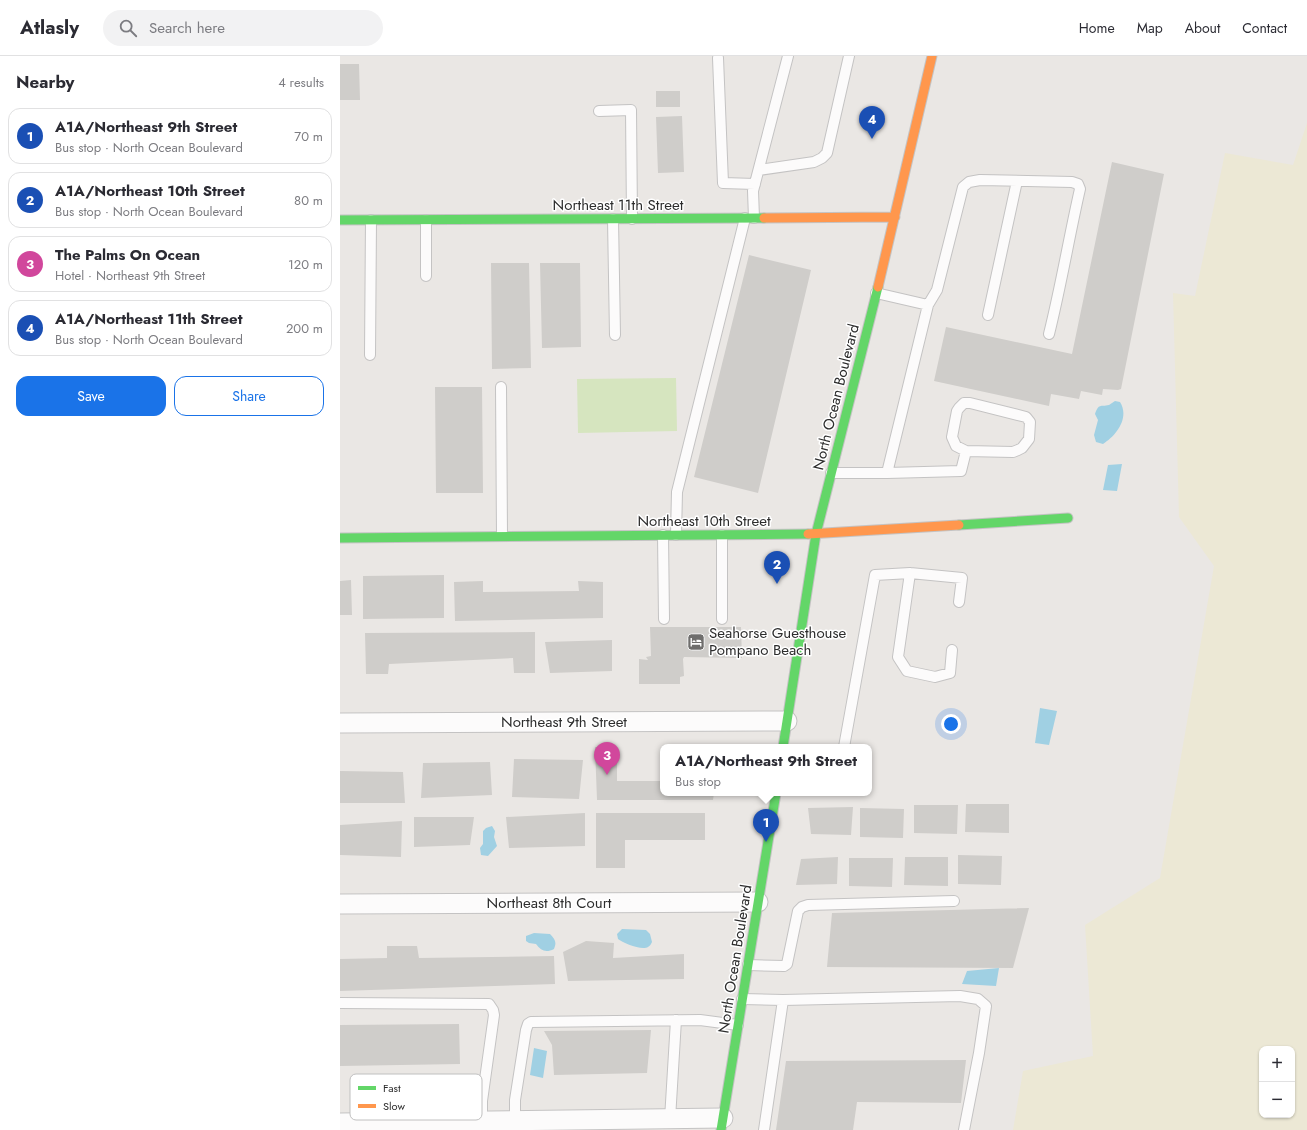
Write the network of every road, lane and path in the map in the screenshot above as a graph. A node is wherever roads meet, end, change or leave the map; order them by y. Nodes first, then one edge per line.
1 (788, 56) edge
2 (849, 56) edge
3 (932, 56) edge
4 (718, 58) dead end
5 (599, 111) dead end
6 (759, 170) junction
7 (1017, 180) junction
8 (755, 184) junction
9 (895, 217) junction
10 (750, 218) junction
11 (613, 219) junction
12 (632, 219) junction
13 (340, 220) edge
14 (371, 220) junction
15 (426, 220) junction
16 (426, 276) dead end
17 (876, 293) junction
18 (928, 305) junction
19 (988, 315) dead end
20 (1049, 334) dead end
21 (615, 335) dead end
22 (370, 355) dead end
23 (501, 387) dead end
24 (966, 451) junction
25 (831, 473) junction
26 (887, 473) junction
27 (1068, 518) dead end
28 (816, 534) junction
29 (663, 535) junction
30 (676, 535) junction
31 (722, 535) junction
32 (502, 536) junction
33 (340, 538) edge
34 (910, 574) junction
35 (959, 602) dead end
36 (664, 619) dead end
37 (722, 619) dead end
38 (952, 650) dead end
39 (787, 721) junction
40 (340, 723) edge
41 (783, 744) edge
42 (845, 744) edge
43 (776, 796) edge
44 (954, 901) dead end
45 (758, 902) junction
46 (340, 904) edge
47 (748, 965) junction
48 (742, 999) junction
49 (783, 1000) junction
50 (340, 1003) edge
51 (676, 1020) junction
52 (738, 1025) junction
53 (670, 1119) junction
54 (482, 1121) junction
55 (515, 1121) junction
56 (340, 1123) edge
57 (722, 1124) edge
58 (639, 1125) edge
59 (403, 1126) edge
60 (764, 1130) edge
61 (964, 1130) edge

1 - 6 lane
2 - 6 lane
3 - 9 street, North Ocean Boulevard
4 - 8 lane
5 - 12 lane
6 - 8 lane
7 - 18 lane
7 - 19 lane
7 - 20 lane
8 - 10 lane
9 - 10 street, Northeast 11th Street
9 - 17 street, North Ocean Boulevard
10 - 12 street, Northeast 11th Street
10 - 30 lane
11 - 12 street, Northeast 11th Street
11 - 15 street, Northeast 11th Street
11 - 21 lane
13 - 14 street, Northeast 11th Street
14 - 15 street, Northeast 11th Street
14 - 22 lane
15 - 16 lane
17 - 18 lane
17 - 25 street, North Ocean Boulevard
18 - 26 lane
23 - 32 lane
24 - 24 lane
24 - 26 lane
25 - 26 lane
25 - 28 street, North Ocean Boulevard
27 - 28 street, Northeast 10th Street
28 - 31 street, Northeast 10th Street
28 - 39 street, North Ocean Boulevard
29 - 30 street, Northeast 10th Street
29 - 32 street, Northeast 10th Street
29 - 36 lane
30 - 31 street, Northeast 10th Street
31 - 37 lane
32 - 33 street, Northeast 10th Street
34 - 35 lane
34 - 38 lane
34 - 42 lane
39 - 40 street, Northeast 9th Street
39 - 41 street, North Ocean Boulevard
43 - 45 street, North Ocean Boulevard
44 - 47 lane
45 - 46 street, Northeast 8th Court
45 - 47 street, North Ocean Boulevard
47 - 48 street, North Ocean Boulevard
48 - 49 lane
48 - 52 street, North Ocean Boulevard
49 - 60 lane
49 - 61 lane
50 - 54 lane
51 - 52 lane
51 - 53 lane
51 - 55 lane
52 - 57 street, North Ocean Boulevard
53 - 57 street
53 - 58 street
54 - 55 street
54 - 59 street
55 - 58 street
56 - 59 street

